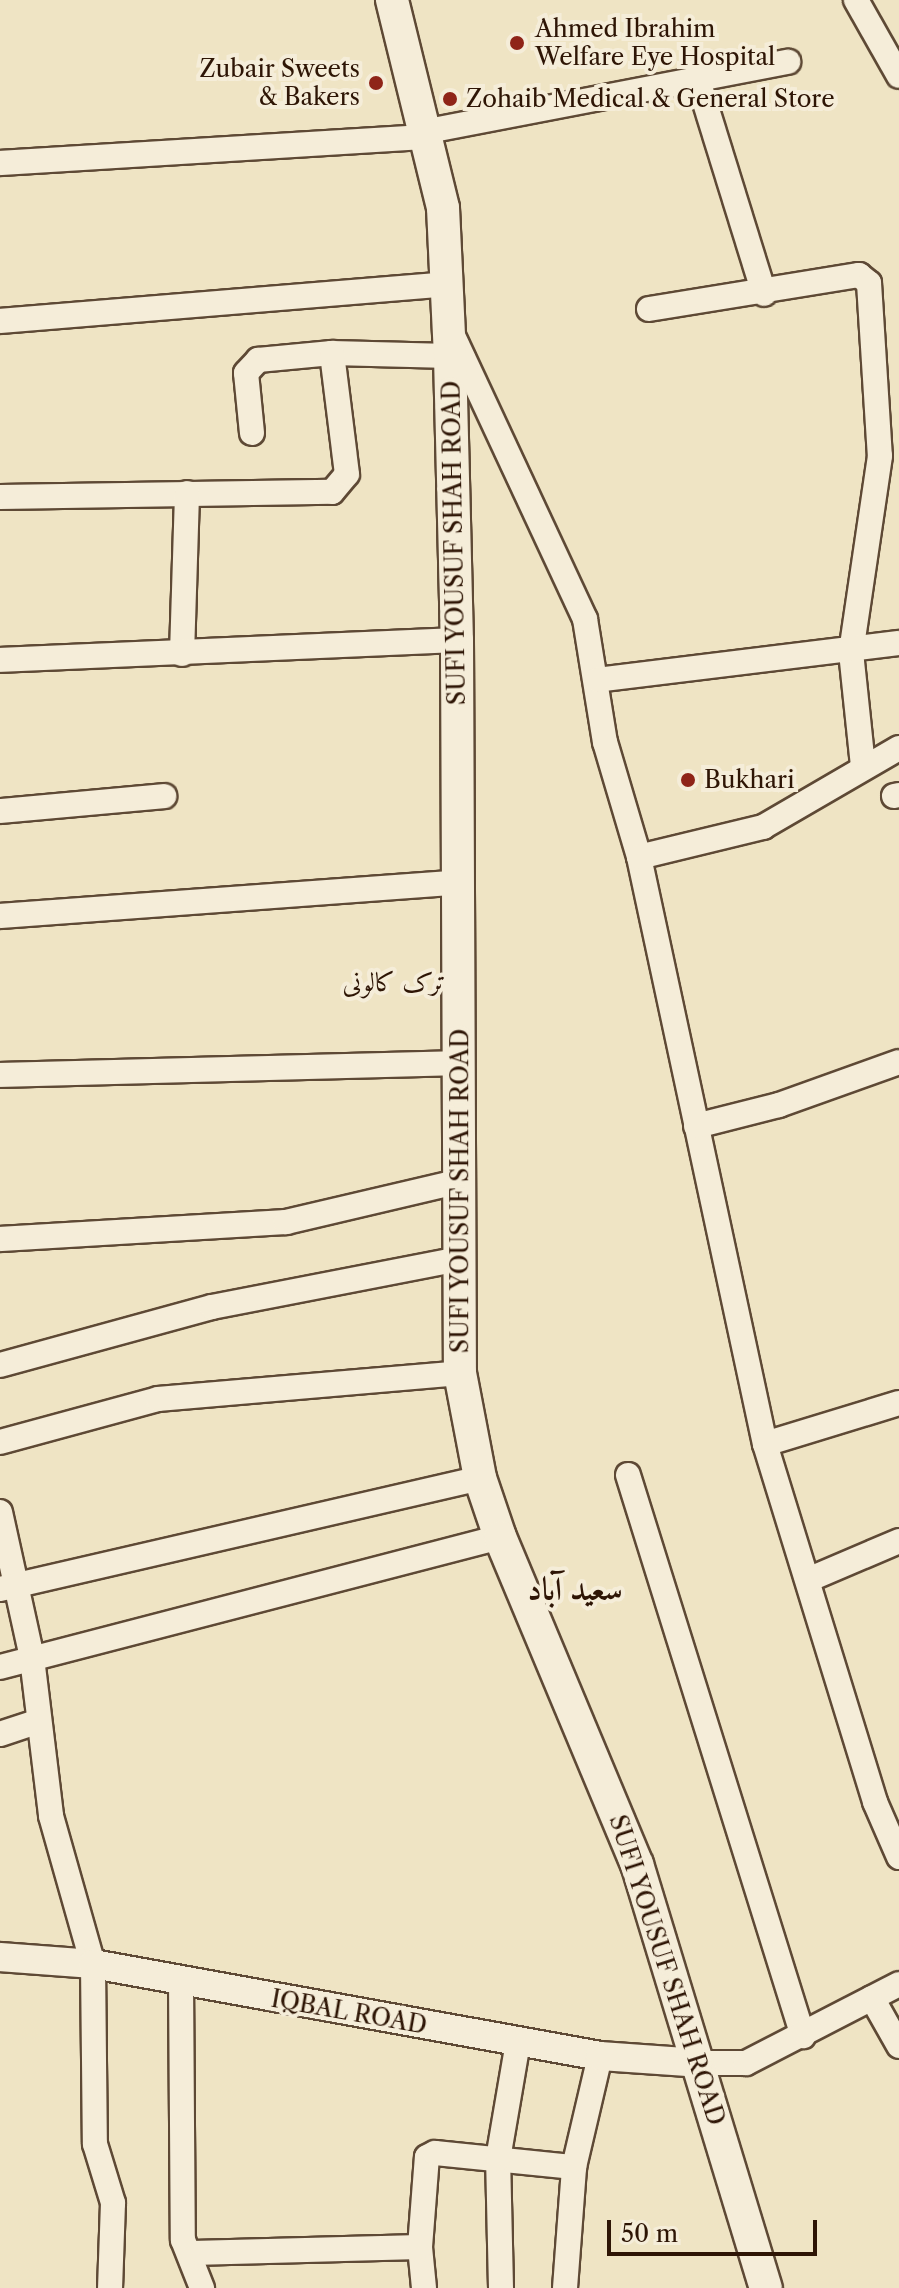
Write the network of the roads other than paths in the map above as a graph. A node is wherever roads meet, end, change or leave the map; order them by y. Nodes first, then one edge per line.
1 (392, 0) edge
2 (856, 0) edge
3 (788, 62) dead end
4 (899, 76) edge
5 (697, 77) junction
6 (424, 134) junction
7 (0, 163) edge
8 (446, 284) junction
9 (764, 294) junction
10 (649, 309) dead end
11 (0, 321) edge
12 (450, 342) junction
13 (332, 353) junction
14 (252, 433) dead end
15 (187, 493) junction
16 (0, 497) edge
17 (457, 640) junction
18 (899, 643) edge
19 (851, 652) junction
20 (182, 654) junction
21 (0, 660) edge
22 (597, 680) junction
23 (899, 748) edge
24 (863, 767) junction
25 (164, 796) dead end
26 (0, 811) edge
27 (639, 857) junction
28 (459, 882) junction
29 (0, 916) edge
30 (899, 1062) edge
31 (460, 1063) junction
32 (0, 1075) edge
33 (696, 1126) junction
34 (461, 1181) junction
35 (0, 1239) edge
36 (460, 1259) junction
37 (0, 1365) edge
38 (460, 1373) junction
39 (899, 1403) edge
40 (0, 1442) edge
41 (765, 1444) junction
42 (628, 1475) dead end
43 (480, 1478) junction
44 (0, 1512) edge
45 (500, 1537) junction
46 (899, 1541) edge
47 (810, 1579) junction
48 (7, 1587) edge
49 (32, 1658) junction
50 (0, 1667) edge
51 (39, 1721) junction
52 (0, 1734) edge
53 (899, 1857) edge
54 (0, 1957) edge
55 (93, 1964) junction
56 (181, 1980) junction
57 (899, 1984) edge
58 (872, 1998) junction
59 (803, 2036) junction
60 (518, 2042) junction
61 (899, 2046) edge
62 (600, 2056) junction
63 (699, 2063) junction
64 (498, 2159) junction
65 (574, 2167) junction
66 (420, 2247) junction
67 (192, 2253) junction
68 (110, 2288) edge
69 (202, 2288) edge
70 (424, 2288) edge
71 (501, 2288) edge
72 (565, 2288) edge
73 (766, 2288) edge

1 - 6 main road, SUFI YOUSUF SHAH ROAD
2 - 4 street
3 - 5 street
5 - 6 street
5 - 9 street
6 - 7 street
6 - 8 main road, SUFI YOUSUF SHAH ROAD
8 - 11 street
8 - 12 main road, SUFI YOUSUF SHAH ROAD
9 - 10 street
9 - 19 street
12 - 13 street
12 - 17 main road, SUFI YOUSUF SHAH ROAD
12 - 22 street
13 - 14 street
13 - 15 street
15 - 16 street
15 - 20 street
17 - 20 street
17 - 28 main road, SUFI YOUSUF SHAH ROAD
18 - 19 street
19 - 22 street
19 - 24 street
20 - 21 street
22 - 27 street
23 - 24 street
24 - 27 street
25 - 26 street
27 - 33 street
28 - 29 street
28 - 31 main road, SUFI YOUSUF SHAH ROAD
30 - 33 street
31 - 32 street
31 - 34 main road, SUFI YOUSUF SHAH ROAD
33 - 41 street
34 - 35 street
34 - 36 main road, SUFI YOUSUF SHAH ROAD
36 - 37 street
36 - 38 main road, SUFI YOUSUF SHAH ROAD
38 - 40 street
38 - 43 main road, SUFI YOUSUF SHAH ROAD
39 - 41 street
41 - 47 street
42 - 59 street
43 - 45 main road, SUFI YOUSUF SHAH ROAD
43 - 48 street
44 - 48 street
45 - 49 street
45 - 63 main road, SUFI YOUSUF SHAH ROAD
46 - 47 street
47 - 53 street
48 - 49 street
49 - 50 street
49 - 51 street
51 - 52 street
51 - 55 street
54 - 55 street, IQBAL ROAD
55 - 56 street, IQBAL ROAD
55 - 68 street
56 - 60 street, IQBAL ROAD
56 - 67 street
57 - 58 street
58 - 59 street
58 - 61 street
59 - 63 street
60 - 62 street, IQBAL ROAD
60 - 64 street
62 - 63 street, IQBAL ROAD
62 - 65 street
63 - 73 main road, SUFI YOUSUF SHAH ROAD
64 - 65 street
64 - 66 street
64 - 71 street
65 - 72 street
66 - 67 street
66 - 70 street
67 - 69 street

